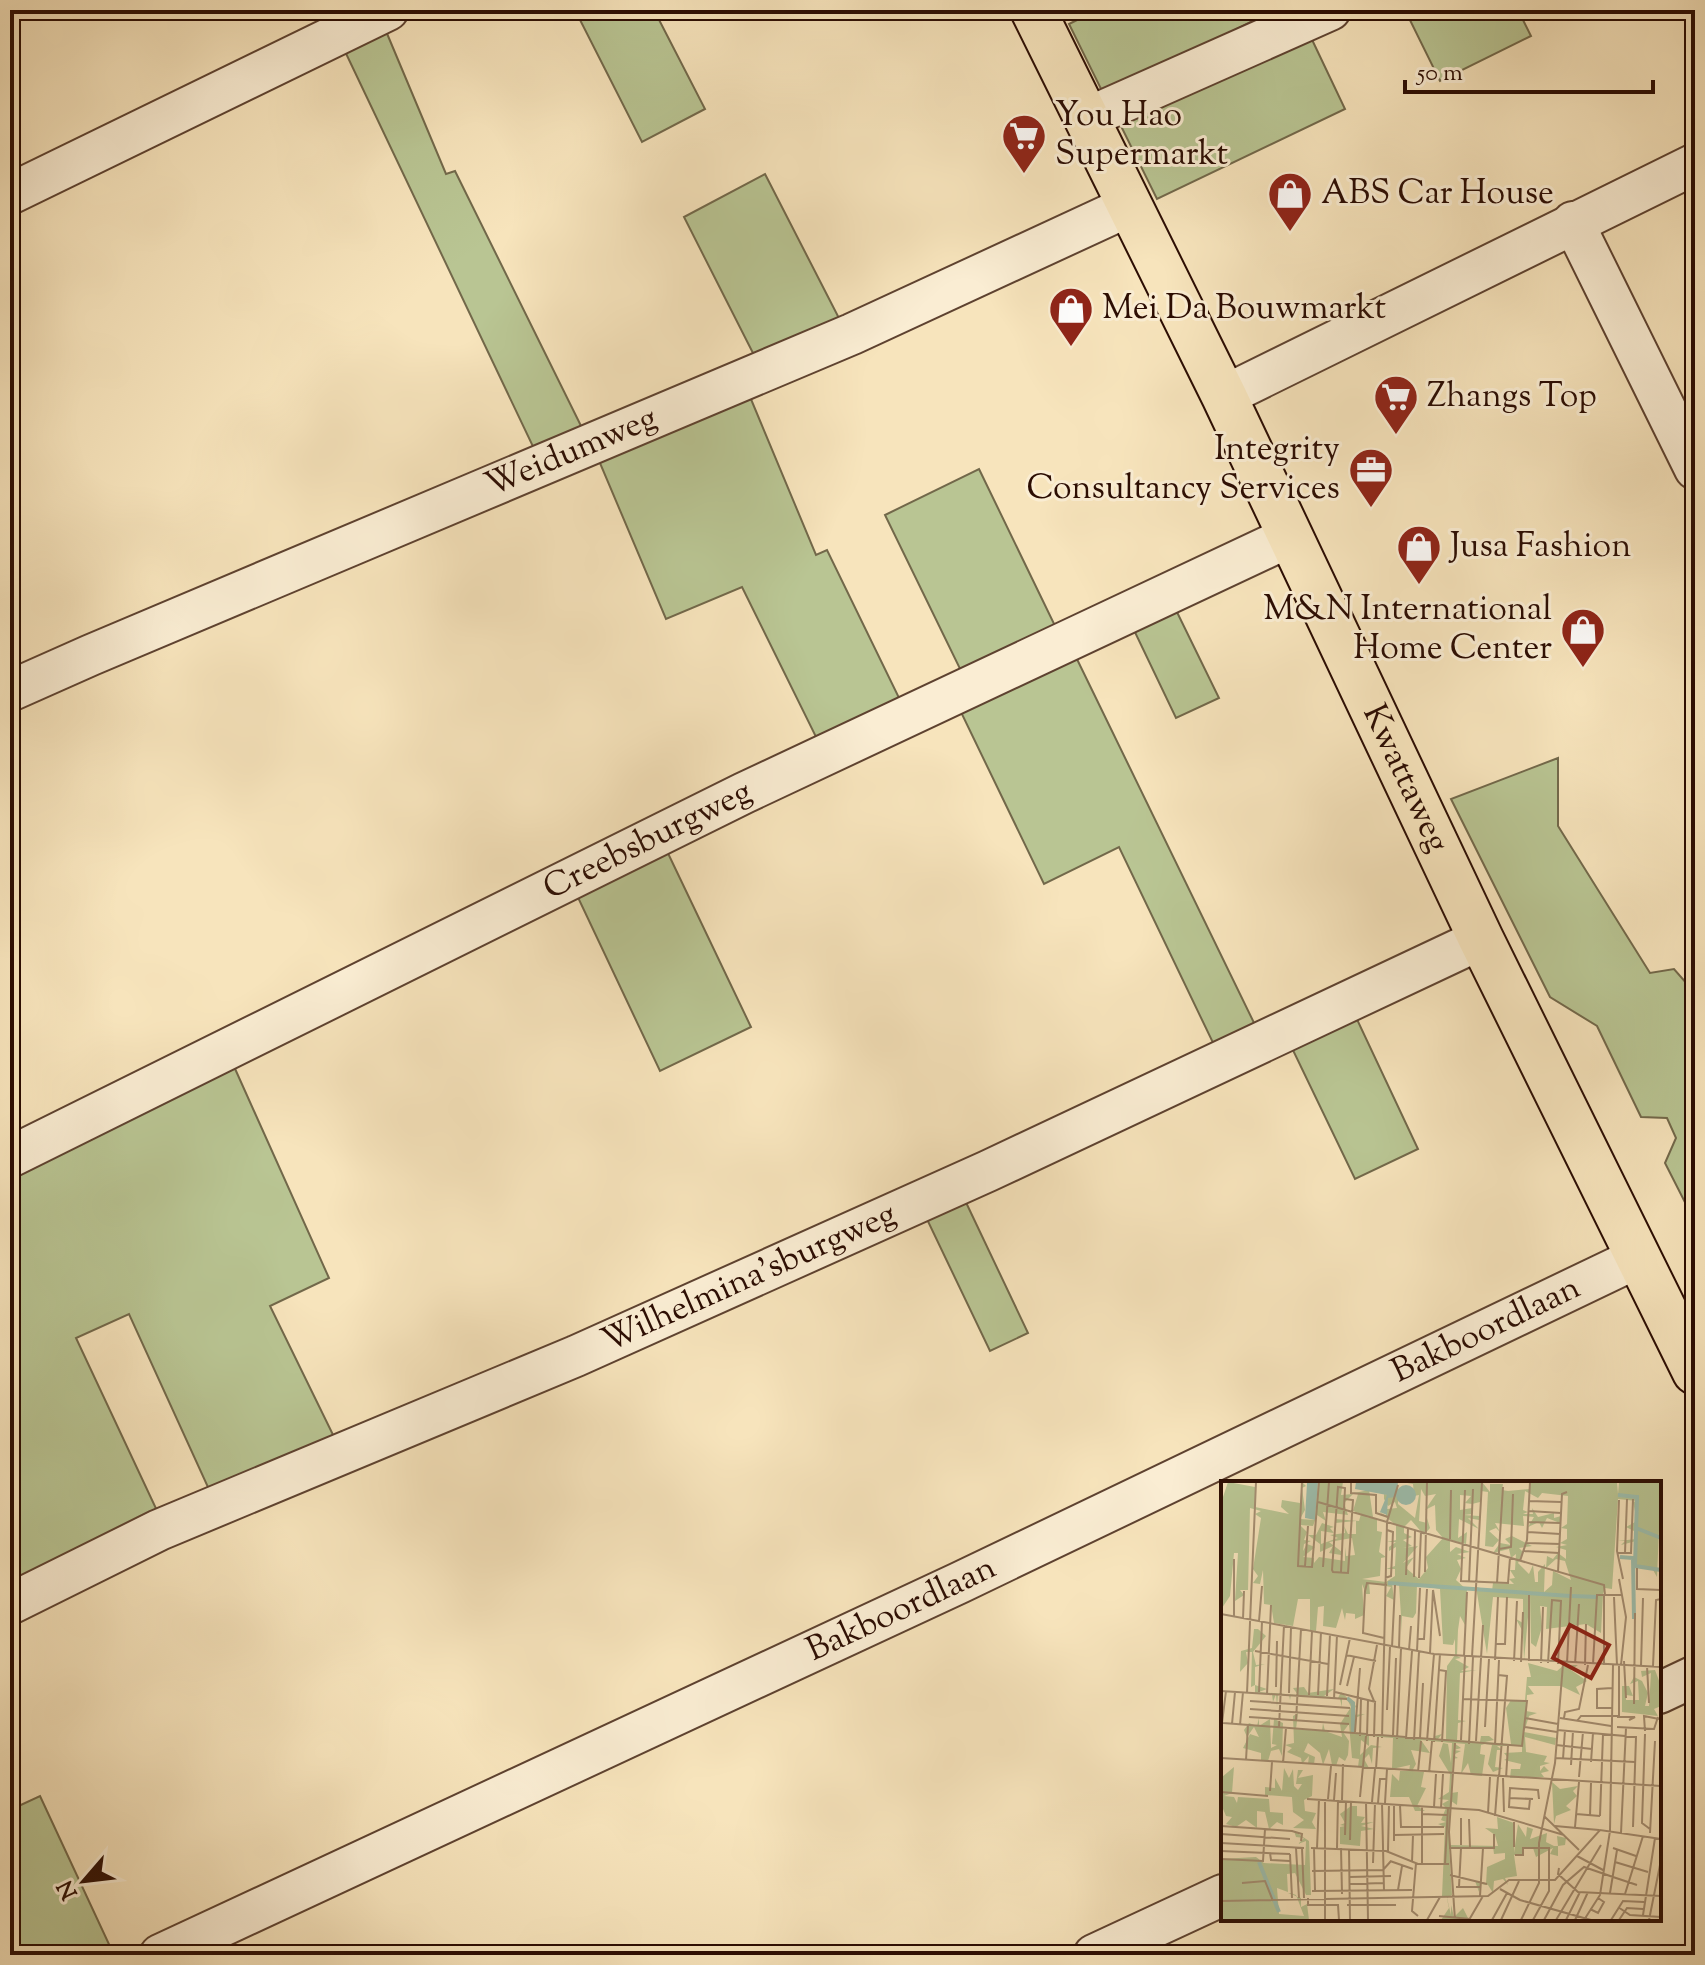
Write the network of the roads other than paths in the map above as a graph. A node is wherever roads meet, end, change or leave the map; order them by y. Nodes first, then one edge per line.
1 (388, 10) edge
2 (1033, 10) edge
3 (1330, 10) edge
4 (1087, 118) junction
5 (1695, 164) edge
6 (10, 194) edge
7 (1129, 206) junction
8 (1573, 222) junction
9 (1224, 396) junction
10 (1695, 469) edge
11 (1291, 536) junction
12 (10, 691) edge
13 (1481, 939) junction
14 (10, 1157) edge
15 (1639, 1257) junction
16 (1695, 1372) edge
17 (10, 1604) edge
18 (1695, 1676) edge
19 (1661, 1692) edge
20 (1221, 1896) edge
21 (160, 1955) edge
22 (1094, 1955) edge

1 - 6 street
2 - 4 main road, Kwattaweg
3 - 4 street
4 - 7 main road, Kwattaweg
5 - 8 street
7 - 9 main road, Kwattaweg
7 - 12 street, Weidumweg
8 - 9 street
8 - 10 street
9 - 11 main road, Kwattaweg
11 - 13 main road, Kwattaweg
11 - 14 street, Creebsburgweg
13 - 15 main road, Kwattaweg
13 - 17 street, Wilhelmina'sburgweg
15 - 16 main road, Kwattaweg
15 - 21 street, Bakboordlaan
18 - 19 street
20 - 22 street

